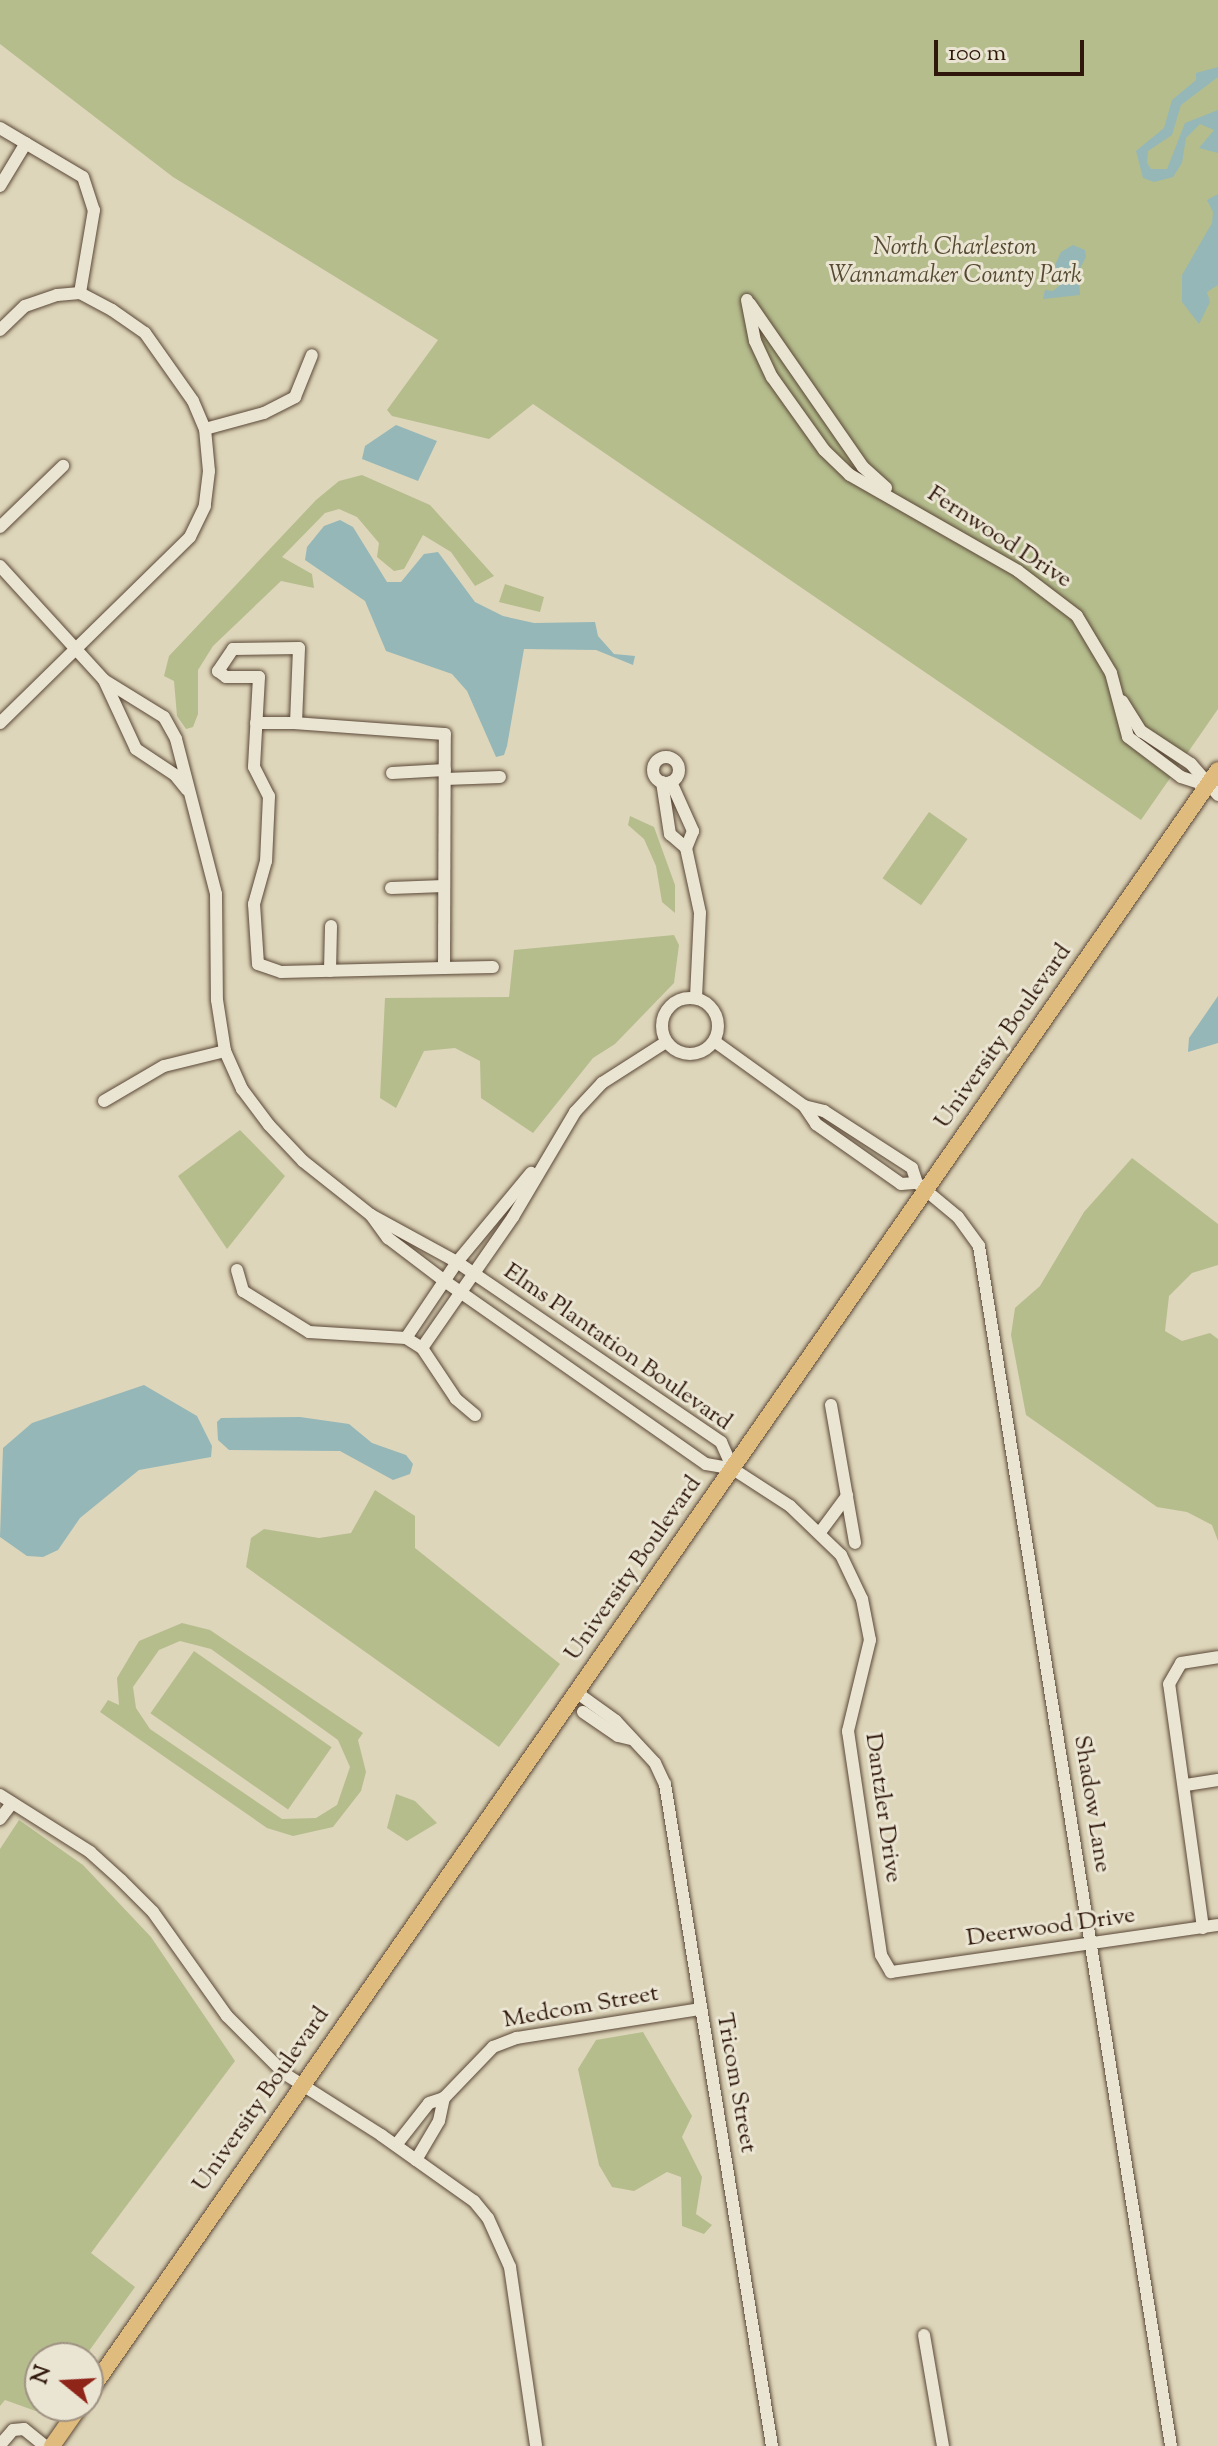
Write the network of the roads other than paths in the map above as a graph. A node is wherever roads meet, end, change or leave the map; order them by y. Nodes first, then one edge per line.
1 (0, 128) edge
2 (26, 143) junction
3 (0, 186) edge
4 (80, 293) junction
5 (0, 330) edge
6 (312, 355) dead end
7 (205, 429) junction
8 (63, 466) dead end
9 (903, 503) junction
10 (0, 527) edge
11 (0, 566) edge
12 (259, 649) junction
13 (76, 652) junction
14 (259, 677) junction
15 (104, 680) junction
16 (0, 723) edge
17 (256, 723) junction
18 (296, 723) junction
19 (1218, 770) edge
20 (392, 773) dead end
21 (445, 775) junction
22 (500, 777) dead end
23 (1213, 790) edge
24 (189, 792) junction
25 (686, 848) junction
26 (444, 886) junction
27 (391, 888) dead end
28 (331, 926) dead end
29 (493, 967) dead end
30 (444, 968) junction
31 (330, 971) junction
32 (696, 998) junction
33 (714, 1041) junction
34 (666, 1042) junction
35 (225, 1051) junction
36 (104, 1101) dead end
37 (804, 1106) junction
38 (542, 1162) junction
39 (922, 1187) junction
40 (371, 1215) junction
41 (457, 1262) junction
42 (237, 1270) dead end
43 (474, 1274) junction
44 (446, 1282) junction
45 (459, 1292) junction
46 (406, 1338) junction
47 (422, 1348) junction
48 (831, 1405) dead end
49 (475, 1415) dead end
50 (733, 1469) junction
51 (847, 1495) junction
52 (821, 1531) junction
53 (855, 1543) dead end
54 (1218, 1657) edge
55 (576, 1692) junction
56 (583, 1712) dead end
57 (631, 1739) junction
58 (1218, 1780) edge
59 (1186, 1785) junction
60 (0, 1795) edge
61 (12, 1803) junction
62 (0, 1819) edge
63 (1218, 1925) edge
64 (1203, 1928) junction
65 (1091, 1946) junction
66 (891, 1972) joint
67 (700, 2009) junction
68 (302, 2085) junction
69 (444, 2098) junction
70 (396, 2145) junction
71 (416, 2160) junction
72 (924, 2335) dead end
73 (104, 2371) edge
74 (69, 2422) edge
75 (0, 2445) edge
76 (45, 2446) edge
77 (52, 2446) edge
78 (536, 2446) edge
79 (772, 2446) edge
80 (943, 2446) edge
81 (1171, 2446) edge

1 - 2 street
2 - 3 street
2 - 4 street
4 - 5 street
4 - 7 street
6 - 7 street
7 - 13 street
8 - 10 street
9 - 9 street
9 - 23 street, Fernwood Drive
11 - 13 street, Elms Plantation Boulevard
12 - 14 street
12 - 14 street
12 - 18 street
13 - 15 street, Elms Plantation Boulevard
13 - 16 street
14 - 17 street
15 - 24 street, Elms Plantation Boulevard
15 - 24 street, Elms Plantation Boulevard
17 - 18 street
17 - 31 street
18 - 21 street
19 - 23 main road, University Boulevard
20 - 21 street
21 - 22 street
21 - 26 street
23 - 39 main road, University Boulevard
24 - 35 street, Elms Plantation Boulevard
25 - 25 street
25 - 32 street
26 - 27 street
26 - 30 street
28 - 31 street
29 - 30 street
30 - 31 street
32 - 33 street
32 - 34 street
33 - 34 street
33 - 37 street
34 - 38 street
35 - 36 street
35 - 40 street, Elms Plantation Boulevard
37 - 39 street
37 - 39 street, Shadow Lane
38 - 41 street
38 - 43 street
39 - 50 main road, University Boulevard
39 - 65 street, Shadow Lane
40 - 41 street, Elms Plantation Boulevard
40 - 44 street, Elms Plantation Boulevard
41 - 43 street, Elms Plantation Boulevard
41 - 44 street
42 - 46 street
43 - 45 street
43 - 50 street, Elms Plantation Boulevard
44 - 45 street, Elms Plantation Boulevard
44 - 46 street
45 - 47 street
45 - 50 street, Elms Plantation Boulevard
46 - 47 street
47 - 49 street
48 - 51 street
50 - 52 street, Dantzler Drive
50 - 55 main road, University Boulevard
51 - 52 street
51 - 53 street
52 - 66 street, Dantzler Drive
54 - 59 street
55 - 57 street, Tricom Street
55 - 68 main road, University Boulevard
56 - 57 street, Tricom Street
57 - 67 street, Tricom Street
58 - 59 street
59 - 64 street
60 - 61 street
61 - 62 street
61 - 68 street
63 - 64 street, Deerwood Drive
64 - 65 street, Deerwood Drive
65 - 66 street, Deerwood Drive
65 - 81 street, Shadow Lane
67 - 69 street, Medcom Street
67 - 79 street, Tricom Street
68 - 70 street
68 - 73 main road, University Boulevard
69 - 70 street, Medcom Street
69 - 71 street, Medcom Street
70 - 71 street
71 - 78 street
72 - 80 street
74 - 77 main road
75 - 76 street

